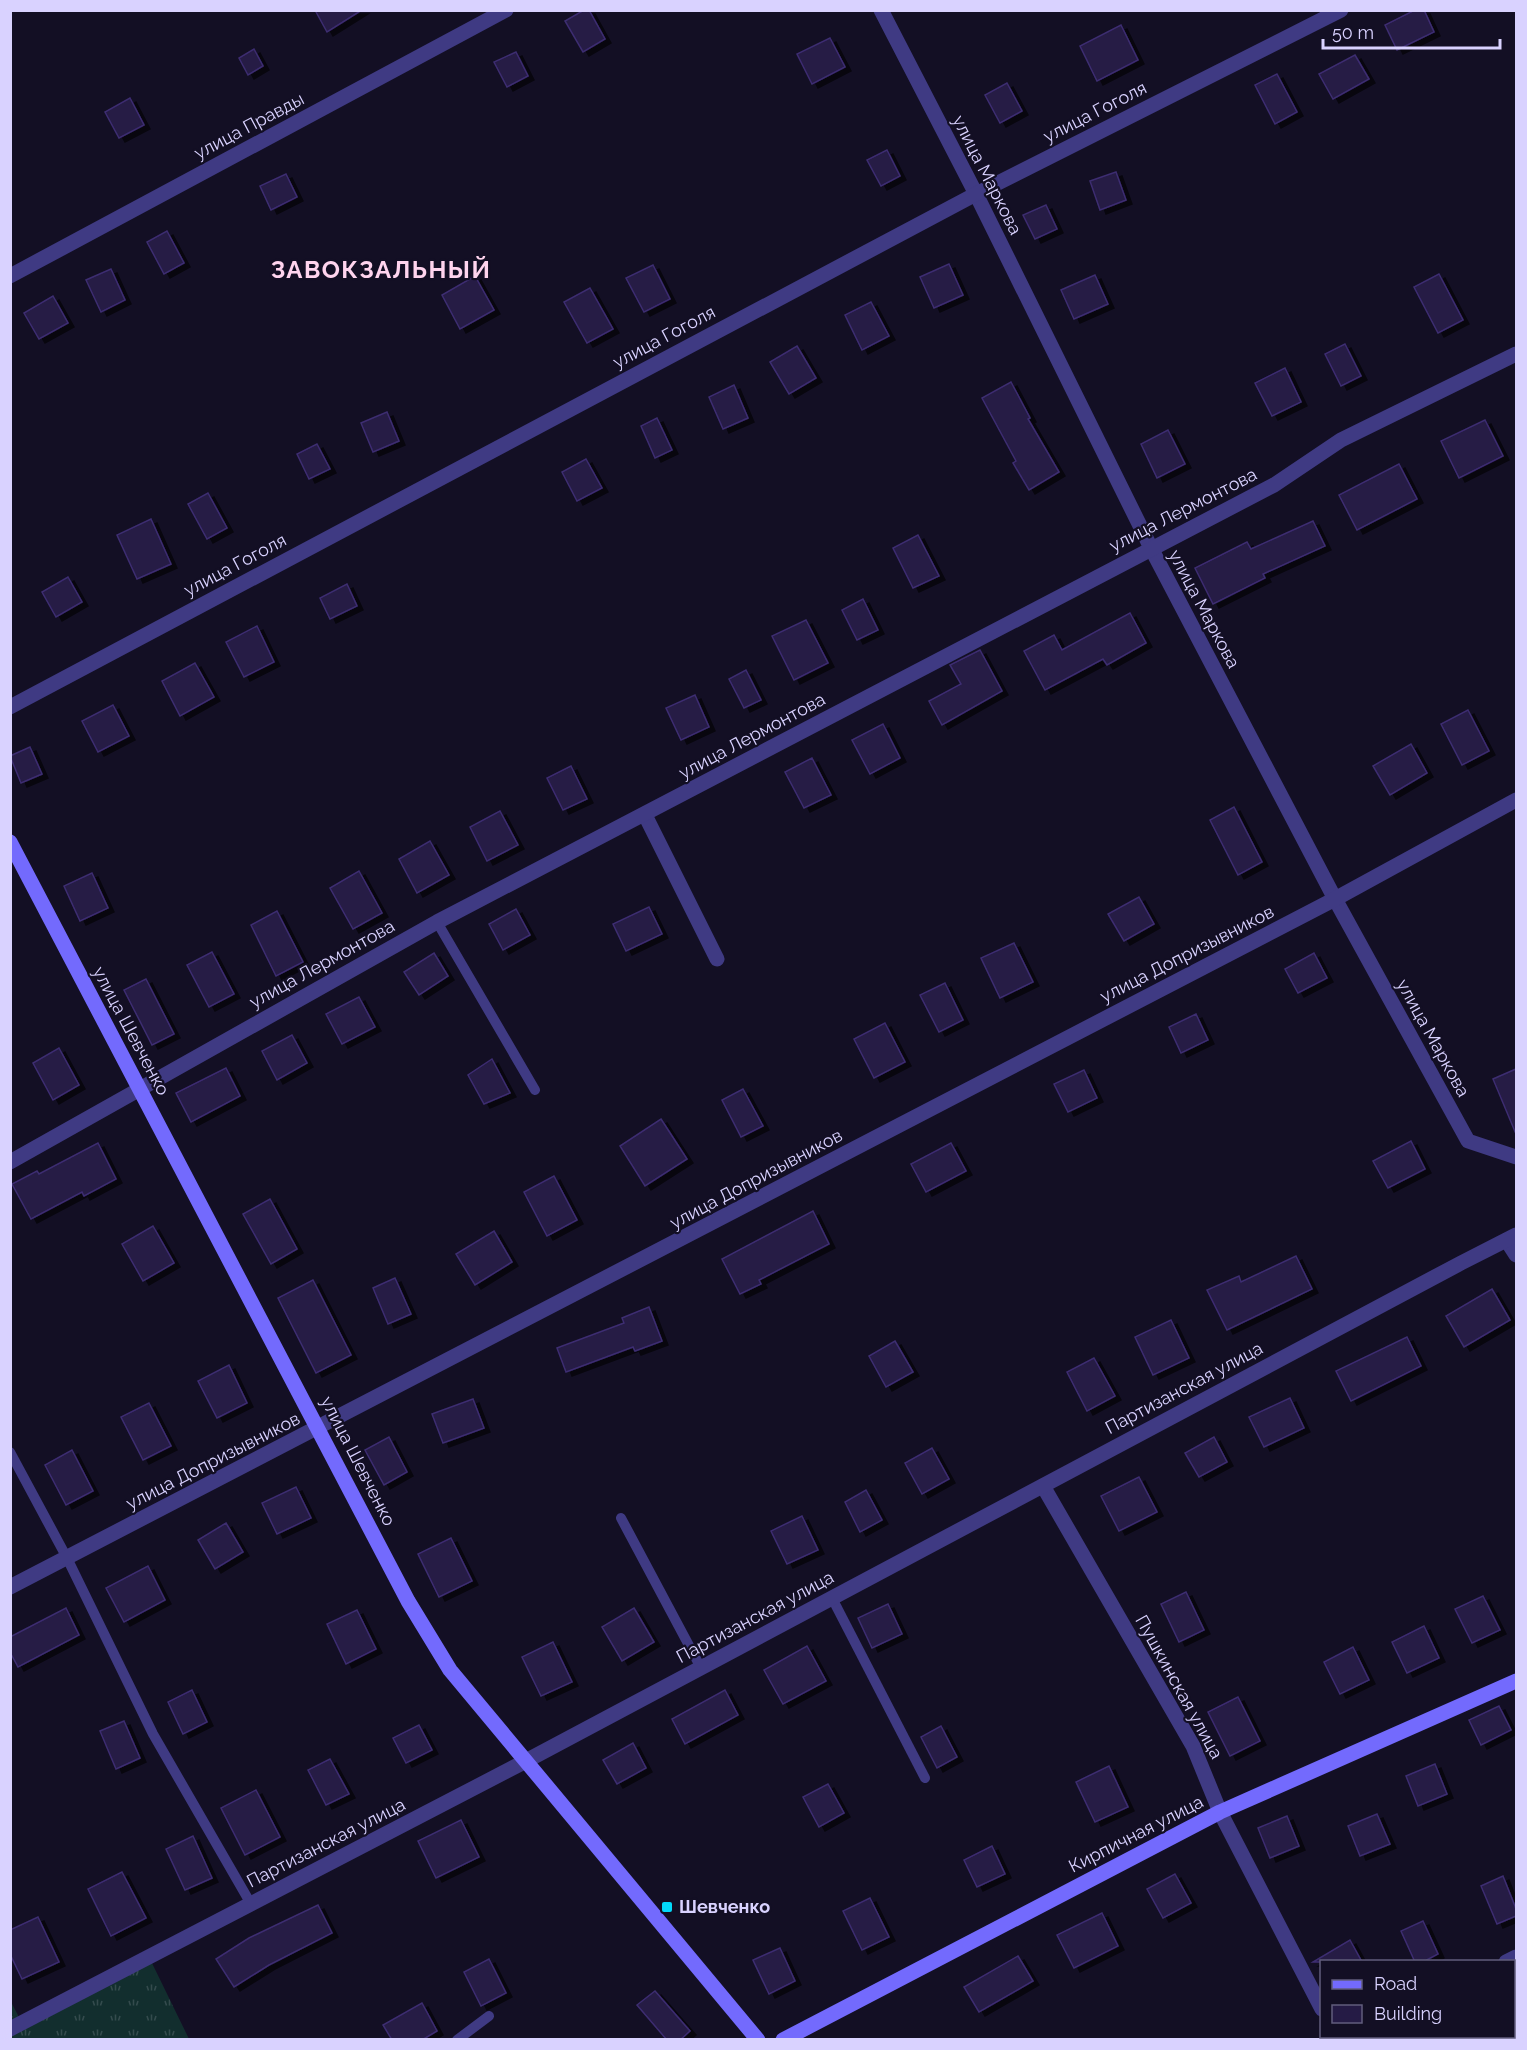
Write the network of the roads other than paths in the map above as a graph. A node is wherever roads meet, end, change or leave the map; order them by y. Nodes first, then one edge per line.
1 (506, 10) edge
2 (880, 10) edge
3 (1341, 10) edge
4 (976, 194) junction
5 (10, 276) edge
6 (1516, 354) edge
7 (1150, 549) junction
8 (10, 707) edge
9 (1516, 800) edge
10 (645, 815) junction
11 (10, 842) edge
12 (1335, 899) junction
13 (436, 922) junction
14 (717, 959) dead end
15 (140, 1089) junction
16 (535, 1090) dead end
17 (1516, 1157) edge
18 (10, 1162) edge
19 (1512, 1238) edge
20 (1516, 1255) edge
21 (320, 1428) junction
22 (10, 1452) edge
23 (1043, 1486) junction
24 (621, 1518) dead end
25 (67, 1558) junction
26 (10, 1587) edge
27 (832, 1598) junction
28 (701, 1668) junction
29 (1516, 1681) edge
30 (524, 1762) junction
31 (925, 1778) dead end
32 (1220, 1812) junction
33 (251, 1904) junction
34 (1320, 2004) edge
35 (489, 2016) dead end
36 (10, 2029) edge
37 (457, 2040) edge
38 (758, 2040) edge
39 (783, 2040) edge

1 - 5 street, улица Правды
2 - 4 street, улица Маркова
3 - 4 street, улица Гоголя
4 - 7 street, улица Маркова
4 - 8 street, улица Гоголя
6 - 7 street, улица Лермонтова
7 - 10 street, улица Лермонтова
7 - 12 street, улица Маркова
9 - 12 street, улица Допризывников
10 - 13 street, улица Лермонтова
10 - 14 street
11 - 15 street, улица Шевченко
12 - 17 street, улица Маркова
12 - 21 street, улица Допризывников
13 - 15 street, улица Лермонтова
13 - 16 lane
15 - 18 street, улица Лермонтова
15 - 21 street, улица Шевченко
19 - 20 street
19 - 23 street, Партизанская улица
21 - 25 street, улица Допризывников
21 - 30 street, улица Шевченко
22 - 25 lane
23 - 27 street, Партизанская улица
23 - 32 street, Пушкинская улица
24 - 28 lane
25 - 26 street, улица Допризывников
25 - 33 lane
27 - 28 street, Партизанская улица
27 - 31 lane
28 - 30 street, Партизанская улица
29 - 32 street, Кирпичная улица
30 - 33 street, Партизанская улица
30 - 38 street, улица Шевченко
32 - 34 street, Пушкинская улица
32 - 39 street, Кирпичная улица
33 - 36 street, Партизанская улица
35 - 37 lane

